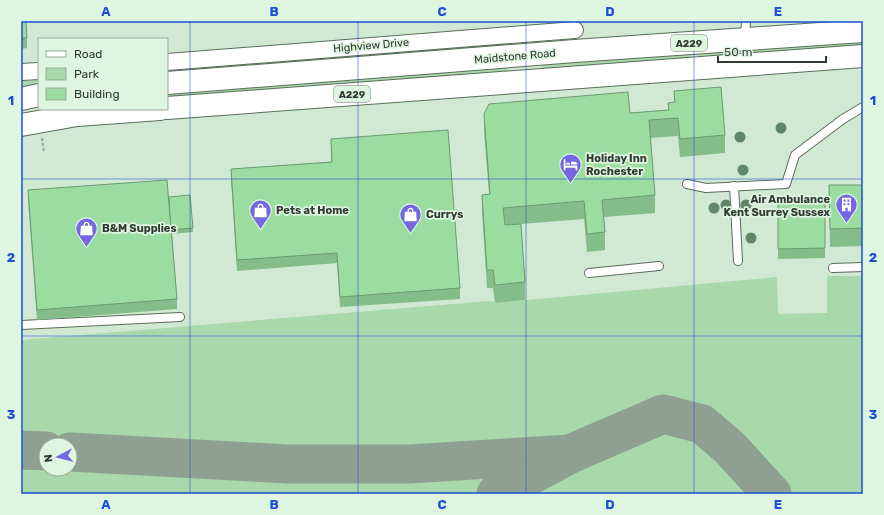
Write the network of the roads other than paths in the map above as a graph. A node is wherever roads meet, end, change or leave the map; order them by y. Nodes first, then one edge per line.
1 (745, 30) edge
2 (863, 31) edge
3 (575, 34) edge
4 (863, 56) edge
5 (168, 62) edge
6 (38, 71) edge
7 (21, 72) edge
8 (168, 84) edge
9 (38, 95) edge
10 (21, 99) edge
11 (863, 107) edge
12 (168, 108) edge
13 (146, 110) edge
14 (21, 125) edge
15 (687, 184) dead end
16 (734, 186) junction
17 (738, 261) dead end
18 (659, 266) dead end
19 (863, 267) edge
20 (833, 268) dead end
21 (589, 273) dead end
22 (180, 317) dead end
23 (21, 325) edge

1 - 2 main road, Maidstone Road / A229
1 - 3 main road, Maidstone Road / A229
3 - 5 street, Highview Drive
3 - 8 main road, Maidstone Road / A229
4 - 12 main road, A229
6 - 7 street
9 - 10 main road
11 - 16 lane
13 - 14 main road
15 - 16 lane
16 - 17 lane
18 - 21 lane
19 - 20 lane
22 - 23 lane

